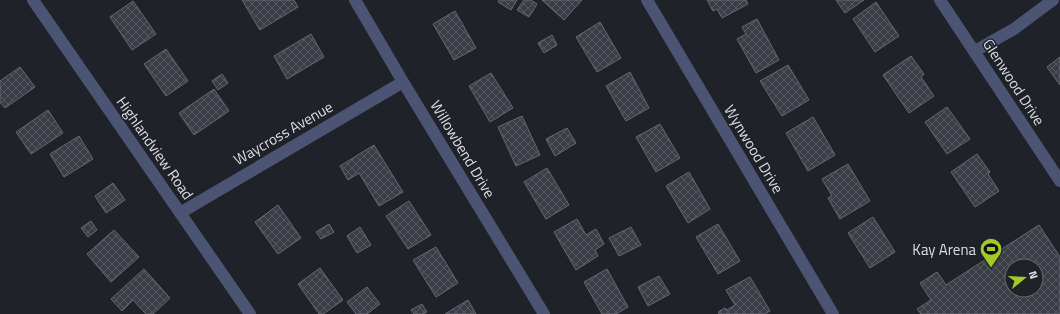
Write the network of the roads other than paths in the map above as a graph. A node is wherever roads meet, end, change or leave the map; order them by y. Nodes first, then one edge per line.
1 (33, 0) edge
2 (356, 0) edge
3 (647, 0) edge
4 (940, 0) edge
5 (1053, 0) edge
6 (975, 51) junction
7 (403, 82) junction
8 (1060, 181) edge
9 (180, 212) junction
10 (250, 314) edge
11 (544, 314) edge
12 (833, 314) edge

1 - 9 street, Highlandview Road
2 - 7 street, Willowbend Drive
3 - 12 street, Wynwood Drive
4 - 6 street, Glenwood Drive
5 - 6 street
6 - 8 street, Glenwood Drive
7 - 9 street, Waycross Avenue
7 - 11 street, Willowbend Drive
9 - 10 street, Highlandview Road

